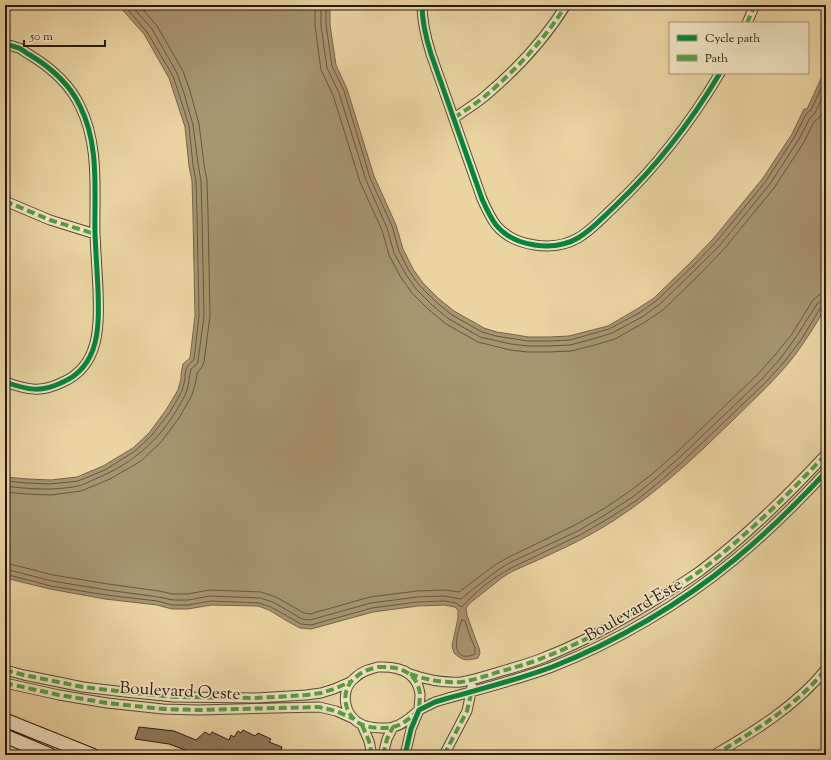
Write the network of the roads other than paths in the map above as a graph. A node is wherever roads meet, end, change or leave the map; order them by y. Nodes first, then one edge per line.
1 (422, 5) edge
2 (566, 5) edge
3 (756, 5) edge
4 (748, 22) edge
5 (5, 44) edge
6 (719, 74) edge
7 (454, 118) junction
8 (5, 201) edge
9 (95, 234) junction
10 (5, 382) edge
11 (826, 454) edge
12 (826, 472) edge
13 (764, 516) junction
14 (773, 525) junction
15 (628, 617) junction
16 (634, 627) junction
17 (826, 669) edge
18 (5, 670) edge
19 (410, 674) junction
20 (473, 680) junction
21 (350, 682) junction
22 (5, 683) edge
23 (472, 692) junction
24 (321, 693) junction
25 (144, 694) junction
26 (142, 706) junction
27 (319, 707) junction
28 (419, 710) junction
29 (354, 719) junction
30 (5, 720) edge
31 (362, 725) junction
32 (393, 727) junction
33 (5, 736) edge
34 (50, 755) edge
35 (92, 755) edge
36 (372, 755) edge
37 (383, 755) edge
38 (405, 755) edge
39 (444, 755) edge
40 (714, 755) edge

1 - 7 street
2 - 7 street
3 - 4 street
5 - 9 street
6 - 7 street
8 - 9 street
9 - 10 street
11 - 13 street, Boulevard Este
12 - 14 street, Boulevard Este
13 - 14 street
13 - 15 street, Boulevard Este
14 - 16 street, Boulevard Este
15 - 16 street
15 - 20 street, Boulevard Este
16 - 23 street, Boulevard Este
17 - 40 street
18 - 25 street, Boulevard Oeste
19 - 20 street, Boulevard Este
19 - 21 street
19 - 28 street
20 - 23 street
21 - 24 street, Boulevard Oeste
21 - 29 street
22 - 26 street, Boulevard Oeste
23 - 28 street, Boulevard Este
23 - 39 street
24 - 25 street, Boulevard Oeste
24 - 27 street
25 - 26 street
26 - 27 street, Boulevard Oeste
27 - 29 street, Boulevard Oeste
28 - 32 street
28 - 38 street
29 - 31 street
30 - 35 main road
31 - 32 street
31 - 36 street
32 - 37 street
33 - 34 main road

